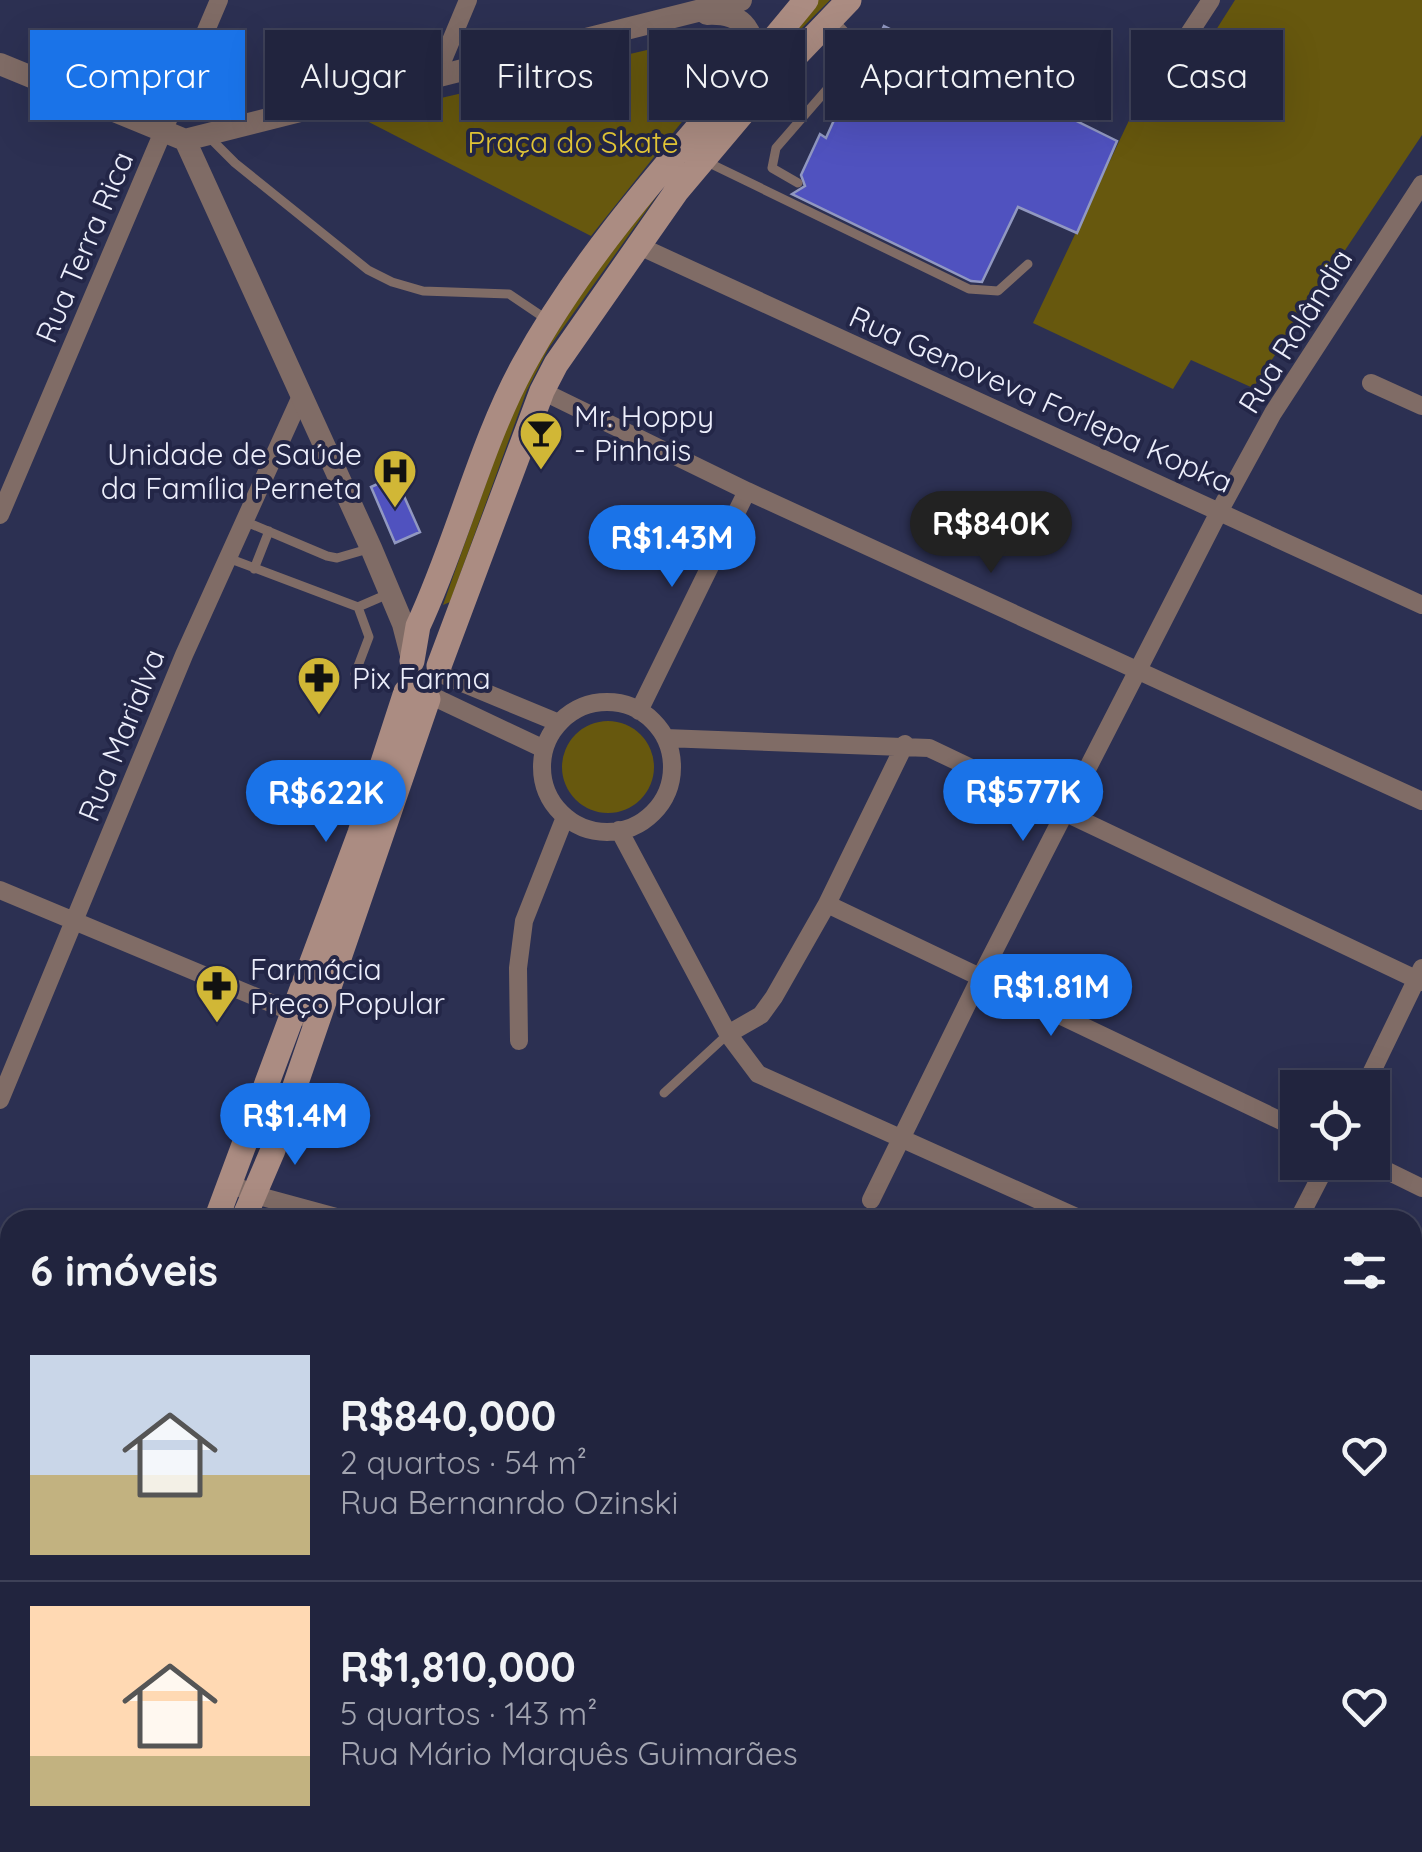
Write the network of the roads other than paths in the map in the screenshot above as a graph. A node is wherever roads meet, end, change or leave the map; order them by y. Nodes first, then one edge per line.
1 (220, 0) edge
2 (468, 0) edge
3 (741, 0) edge
4 (806, 0) edge
5 (1211, 0) edge
6 (834, 15) edge
7 (684, 16) junction
8 (748, 30) edge
9 (782, 30) edge
10 (1191, 30) edge
11 (0, 64) edge
12 (441, 64) edge
13 (441, 78) edge
14 (271, 120) edge
15 (706, 120) edge
16 (163, 132) junction
17 (197, 138) junction
18 (703, 160) junction
19 (798, 183) dead end
20 (1422, 184) edge
21 (637, 245) junction
22 (1028, 264) dead end
23 (549, 321) junction
24 (1371, 383) dead end
25 (542, 390) junction
26 (302, 394) junction
27 (1422, 406) edge
28 (748, 491) junction
29 (1220, 510) junction
30 (0, 516) edge
31 (244, 521) junction
32 (269, 531) junction
33 (371, 548) junction
34 (228, 558) junction
35 (254, 568) junction
36 (390, 593) junction
37 (430, 601) junction
38 (1422, 605) edge
39 (358, 607) junction
40 (460, 616) junction
41 (412, 661) junction
42 (1140, 670) junction
43 (356, 674) dead end
44 (430, 686) junction
45 (639, 711) junction
46 (559, 723) junction
47 (664, 738) junction
48 (905, 744) junction
49 (544, 750) junction
50 (1422, 800) edge
51 (1066, 814) junction
52 (566, 817) junction
53 (618, 830) junction
54 (0, 890) edge
55 (826, 904) junction
56 (75, 920) junction
57 (1420, 976) edge
58 (979, 980) junction
59 (292, 1013) junction
60 (316, 1022) junction
61 (728, 1034) junction
62 (518, 1041) dead end
63 (1373, 1070) edge
64 (664, 1093) dead end
65 (1, 1096) edge
66 (1280, 1120) edge
67 (901, 1137) junction
68 (1390, 1172) edge
69 (1319, 1180) edge
70 (230, 1183) junction
71 (1422, 1188) edge
72 (255, 1195) junction
73 (871, 1200) dead end
74 (220, 1210) edge
75 (248, 1210) edge
76 (310, 1210) edge
77 (1061, 1210) edge
78 (1303, 1210) edge

1 - 16 street, Rua Terra Rica
2 - 12 street
3 - 7 street
4 - 9 main road
5 - 10 street
6 - 18 main road
6 - 19 lane
7 - 8 street
7 - 13 street
11 - 16 street
14 - 17 street
15 - 23 main road
16 - 17 street
16 - 30 street, Rua Terra Rica
17 - 23 lane
17 - 26 street
18 - 21 main road
18 - 22 lane
20 - 29 street, Rua Rolândia
21 - 25 main road
21 - 29 street, Rua Genoveva Forlepa Kopka
23 - 37 main road
24 - 27 street
25 - 28 street
25 - 40 main road
26 - 31 street, Rua Marialva
26 - 33 street
28 - 42 street
28 - 45 street
29 - 38 street, Rua Genoveva Forlepa Kopka
29 - 42 street, Rua Rolândia
31 - 32 lane
31 - 34 street, Rua Marialva
32 - 33 lane
32 - 35 lane
33 - 36 street
34 - 35 lane
34 - 56 street, Rua Marialva
35 - 39 lane
36 - 39 lane
36 - 41 street
37 - 40 main road
37 - 41 main road
39 - 43 lane
40 - 44 main road
41 - 44 main road
42 - 50 street
42 - 51 street, Rua Rolândia
44 - 46 street
44 - 49 street
44 - 59 main road
44 - 60 main road
45 - 46 street
45 - 47 street
46 - 49 street
47 - 48 street
47 - 53 street
48 - 51 street
48 - 55 street
49 - 52 street
51 - 57 street
51 - 58 street, Rua Rolândia
52 - 53 street
52 - 62 street
53 - 61 street
54 - 56 street
55 - 58 street
55 - 61 street
56 - 59 street
56 - 65 street, Rua Marialva
57 - 63 street
58 - 66 street
58 - 67 street, Rua Rolândia
59 - 60 street
59 - 70 main road
60 - 72 main road
61 - 64 lane
61 - 67 street
67 - 73 street, Rua Rolândia
67 - 77 street
68 - 71 street
69 - 78 street
70 - 72 street
70 - 74 main road
72 - 75 main road
72 - 76 street

